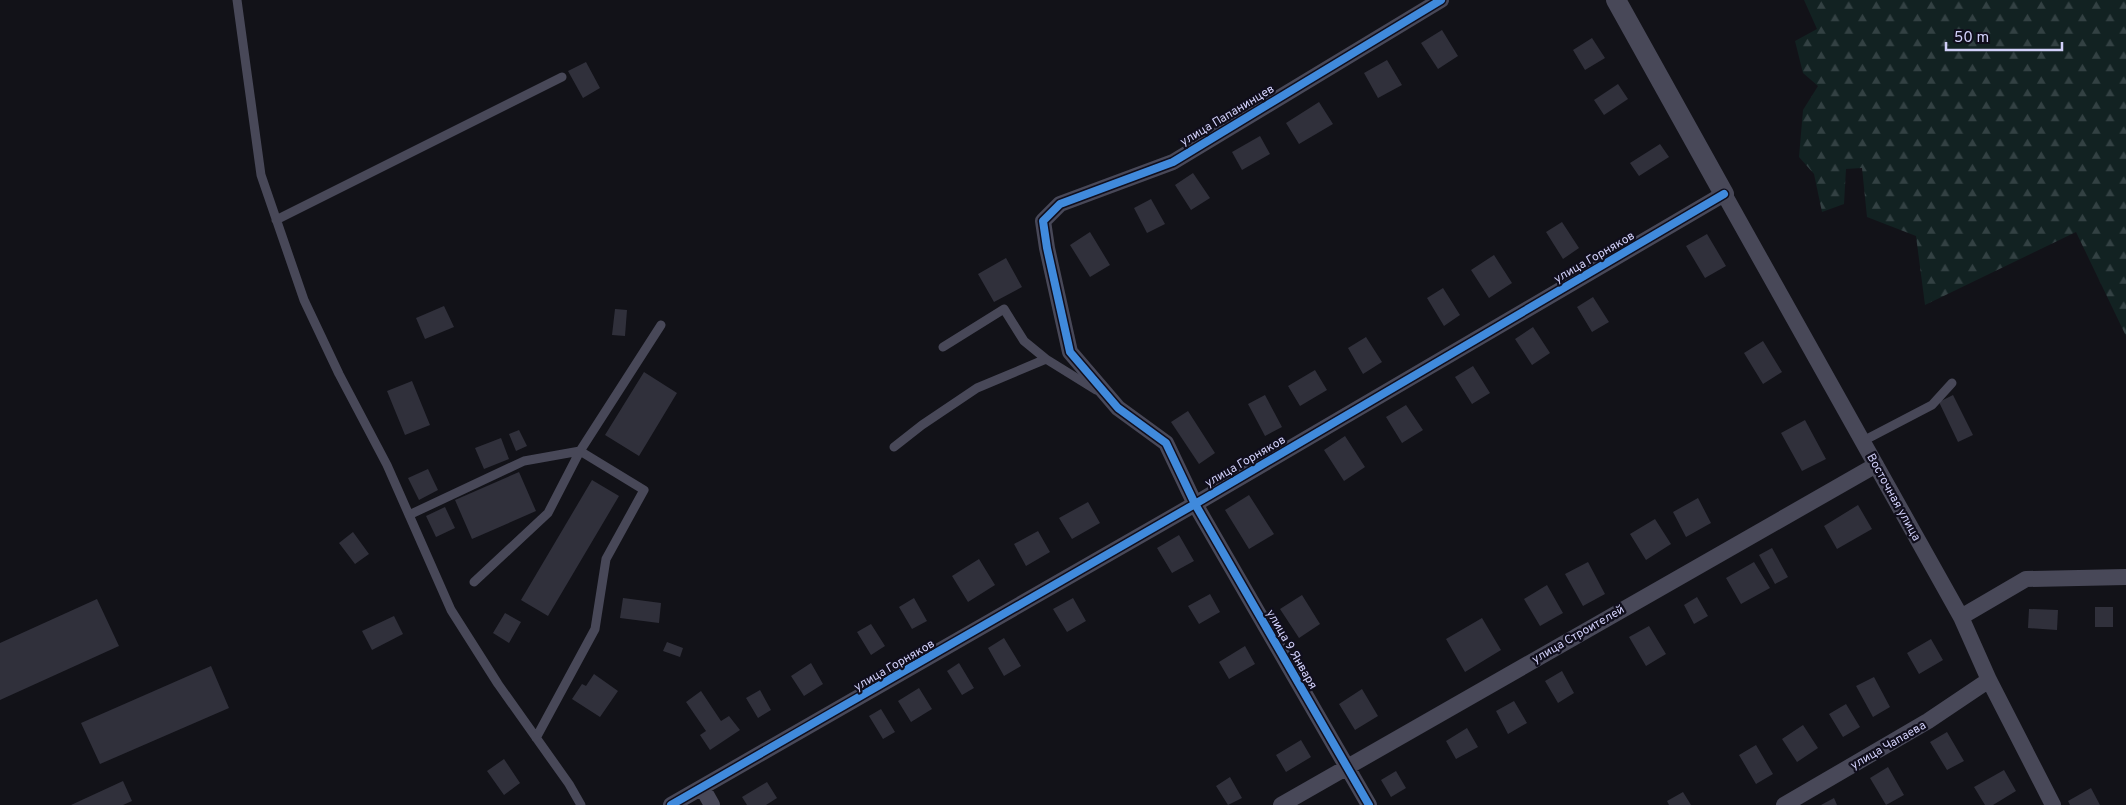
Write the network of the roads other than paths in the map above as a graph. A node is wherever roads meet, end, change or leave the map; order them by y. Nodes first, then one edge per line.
1 (237, 0) edge
2 (1441, 0) edge
3 (1616, 0) edge
4 (562, 77) dead end
5 (1724, 194) junction
6 (276, 220) junction
7 (1047, 248) joint
8 (661, 325) dead end
9 (943, 347) dead end
10 (1046, 359) junction
11 (1952, 383) dead end
12 (1111, 399) junction
13 (1863, 441) junction
14 (894, 447) dead end
15 (580, 451) junction
16 (1876, 465) junction
17 (1194, 504) junction
18 (409, 515) junction
19 (2126, 577) edge
20 (474, 582) dead end
21 (1961, 617) junction
22 (1989, 680) junction
23 (536, 738) junction
24 (1347, 766) junction
25 (702, 789) junction
26 (581, 805) edge
27 (671, 805) edge
28 (712, 805) edge
29 (1281, 805) edge
30 (1369, 805) edge
31 (1784, 805) edge
32 (2053, 805) edge

1 - 6 lane
2 - 7 street, улица Папанинцев
3 - 5 street
4 - 6 lane
5 - 13 street, Восточная улица
5 - 17 street, улица Горняков
6 - 18 lane
7 - 12 street, улица 9 Января
8 - 15 lane
9 - 10 lane
10 - 12 lane
10 - 14 lane
11 - 13 lane
12 - 17 street, улица 9 Января
13 - 16 street, Восточная улица
15 - 18 lane
15 - 20 lane
15 - 23 lane
16 - 21 street, Восточная улица
16 - 24 street, улица Строителей
17 - 24 street, улица 9 Января
17 - 25 street, улица Горняков
18 - 23 lane
19 - 21 street
21 - 22 street, Восточная улица
22 - 31 street, улица Чапаева
22 - 32 street, Восточная улица
23 - 26 lane
24 - 29 street, улица Строителей
24 - 30 street, улица 9 Января
25 - 27 street, улица Горняков
25 - 28 street

